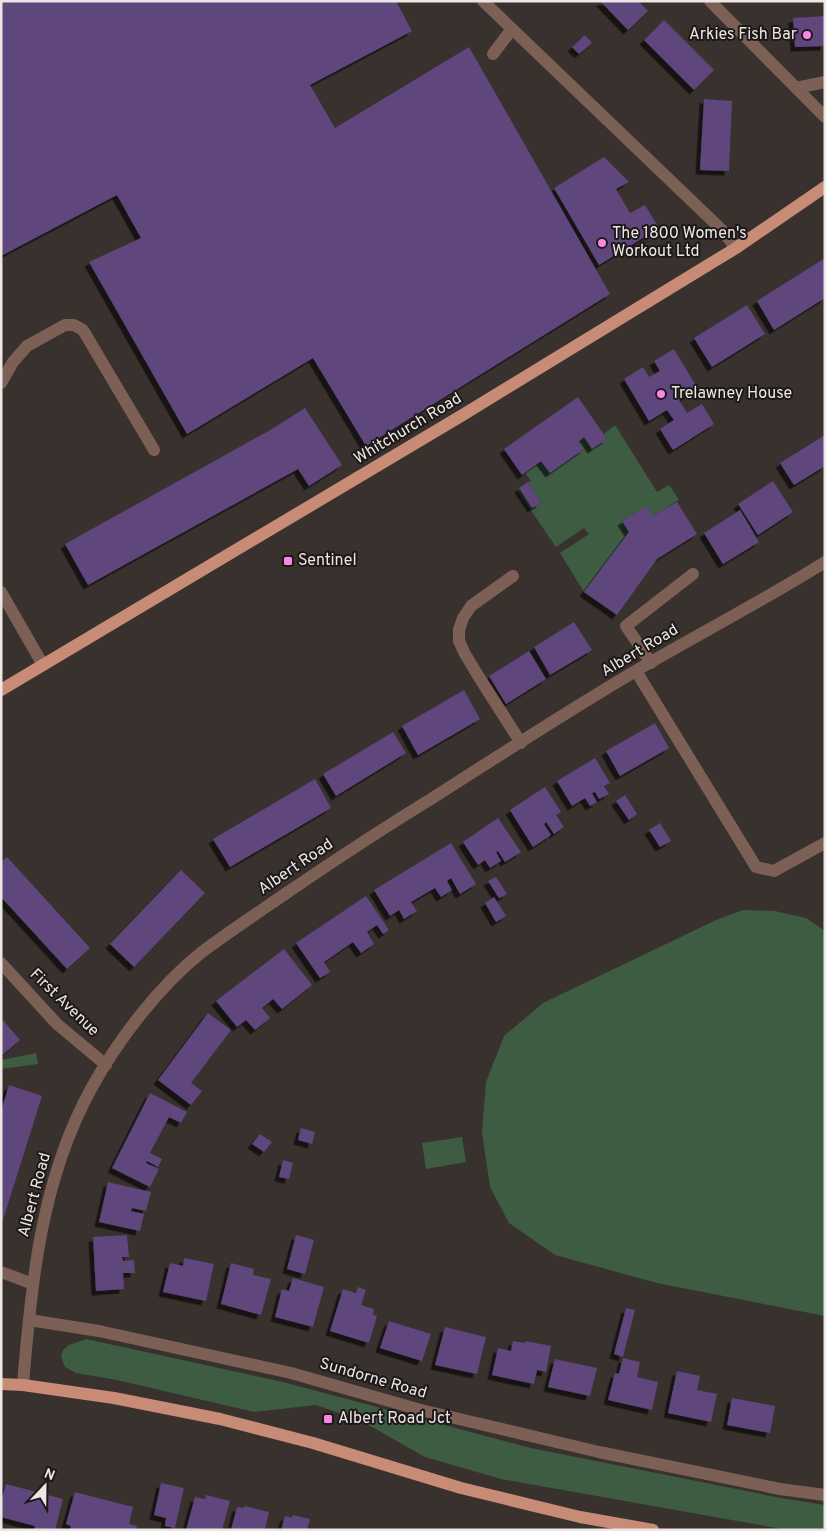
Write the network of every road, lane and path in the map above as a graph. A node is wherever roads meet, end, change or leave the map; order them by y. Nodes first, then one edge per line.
1 (483, 1) edge
2 (710, 1) edge
3 (512, 30) junction
4 (493, 54) dead end
5 (825, 82) edge
6 (796, 88) junction
7 (825, 117) edge
8 (825, 187) edge
9 (736, 248) junction
10 (1, 383) edge
11 (154, 450) dead end
12 (825, 562) edge
13 (694, 574) dead end
14 (513, 576) dead end
15 (1, 592) edge
16 (651, 663) junction
17 (43, 665) junction
18 (636, 671) junction
19 (1, 690) edge
20 (520, 743) junction
21 (825, 843) edge
22 (1, 963) edge
23 (106, 1065) junction
24 (1, 1272) edge
25 (33, 1284) junction
26 (28, 1320) junction
27 (1, 1384) edge
28 (23, 1385) junction
29 (825, 1495) edge
30 (653, 1530) edge

1 - 3 street
2 - 6 street
3 - 4 street
3 - 9 street
5 - 6 street
6 - 7 street
8 - 9 main road, Whitchurch Road
9 - 17 main road, Whitchurch Road
10 - 11 street
12 - 16 street, Albert Road
13 - 16 street
14 - 20 street
15 - 17 street
16 - 18 street, Albert Road
17 - 19 main road, Whitchurch Road
18 - 20 street, Albert Road
18 - 21 street
20 - 23 street, Albert Road
22 - 23 street, First Avenue
23 - 25 street, Albert Road
24 - 25 street
25 - 26 street, Albert Road
26 - 28 street, Albert Road
26 - 29 street, Sundorne Road
27 - 28 main road
28 - 30 main road

